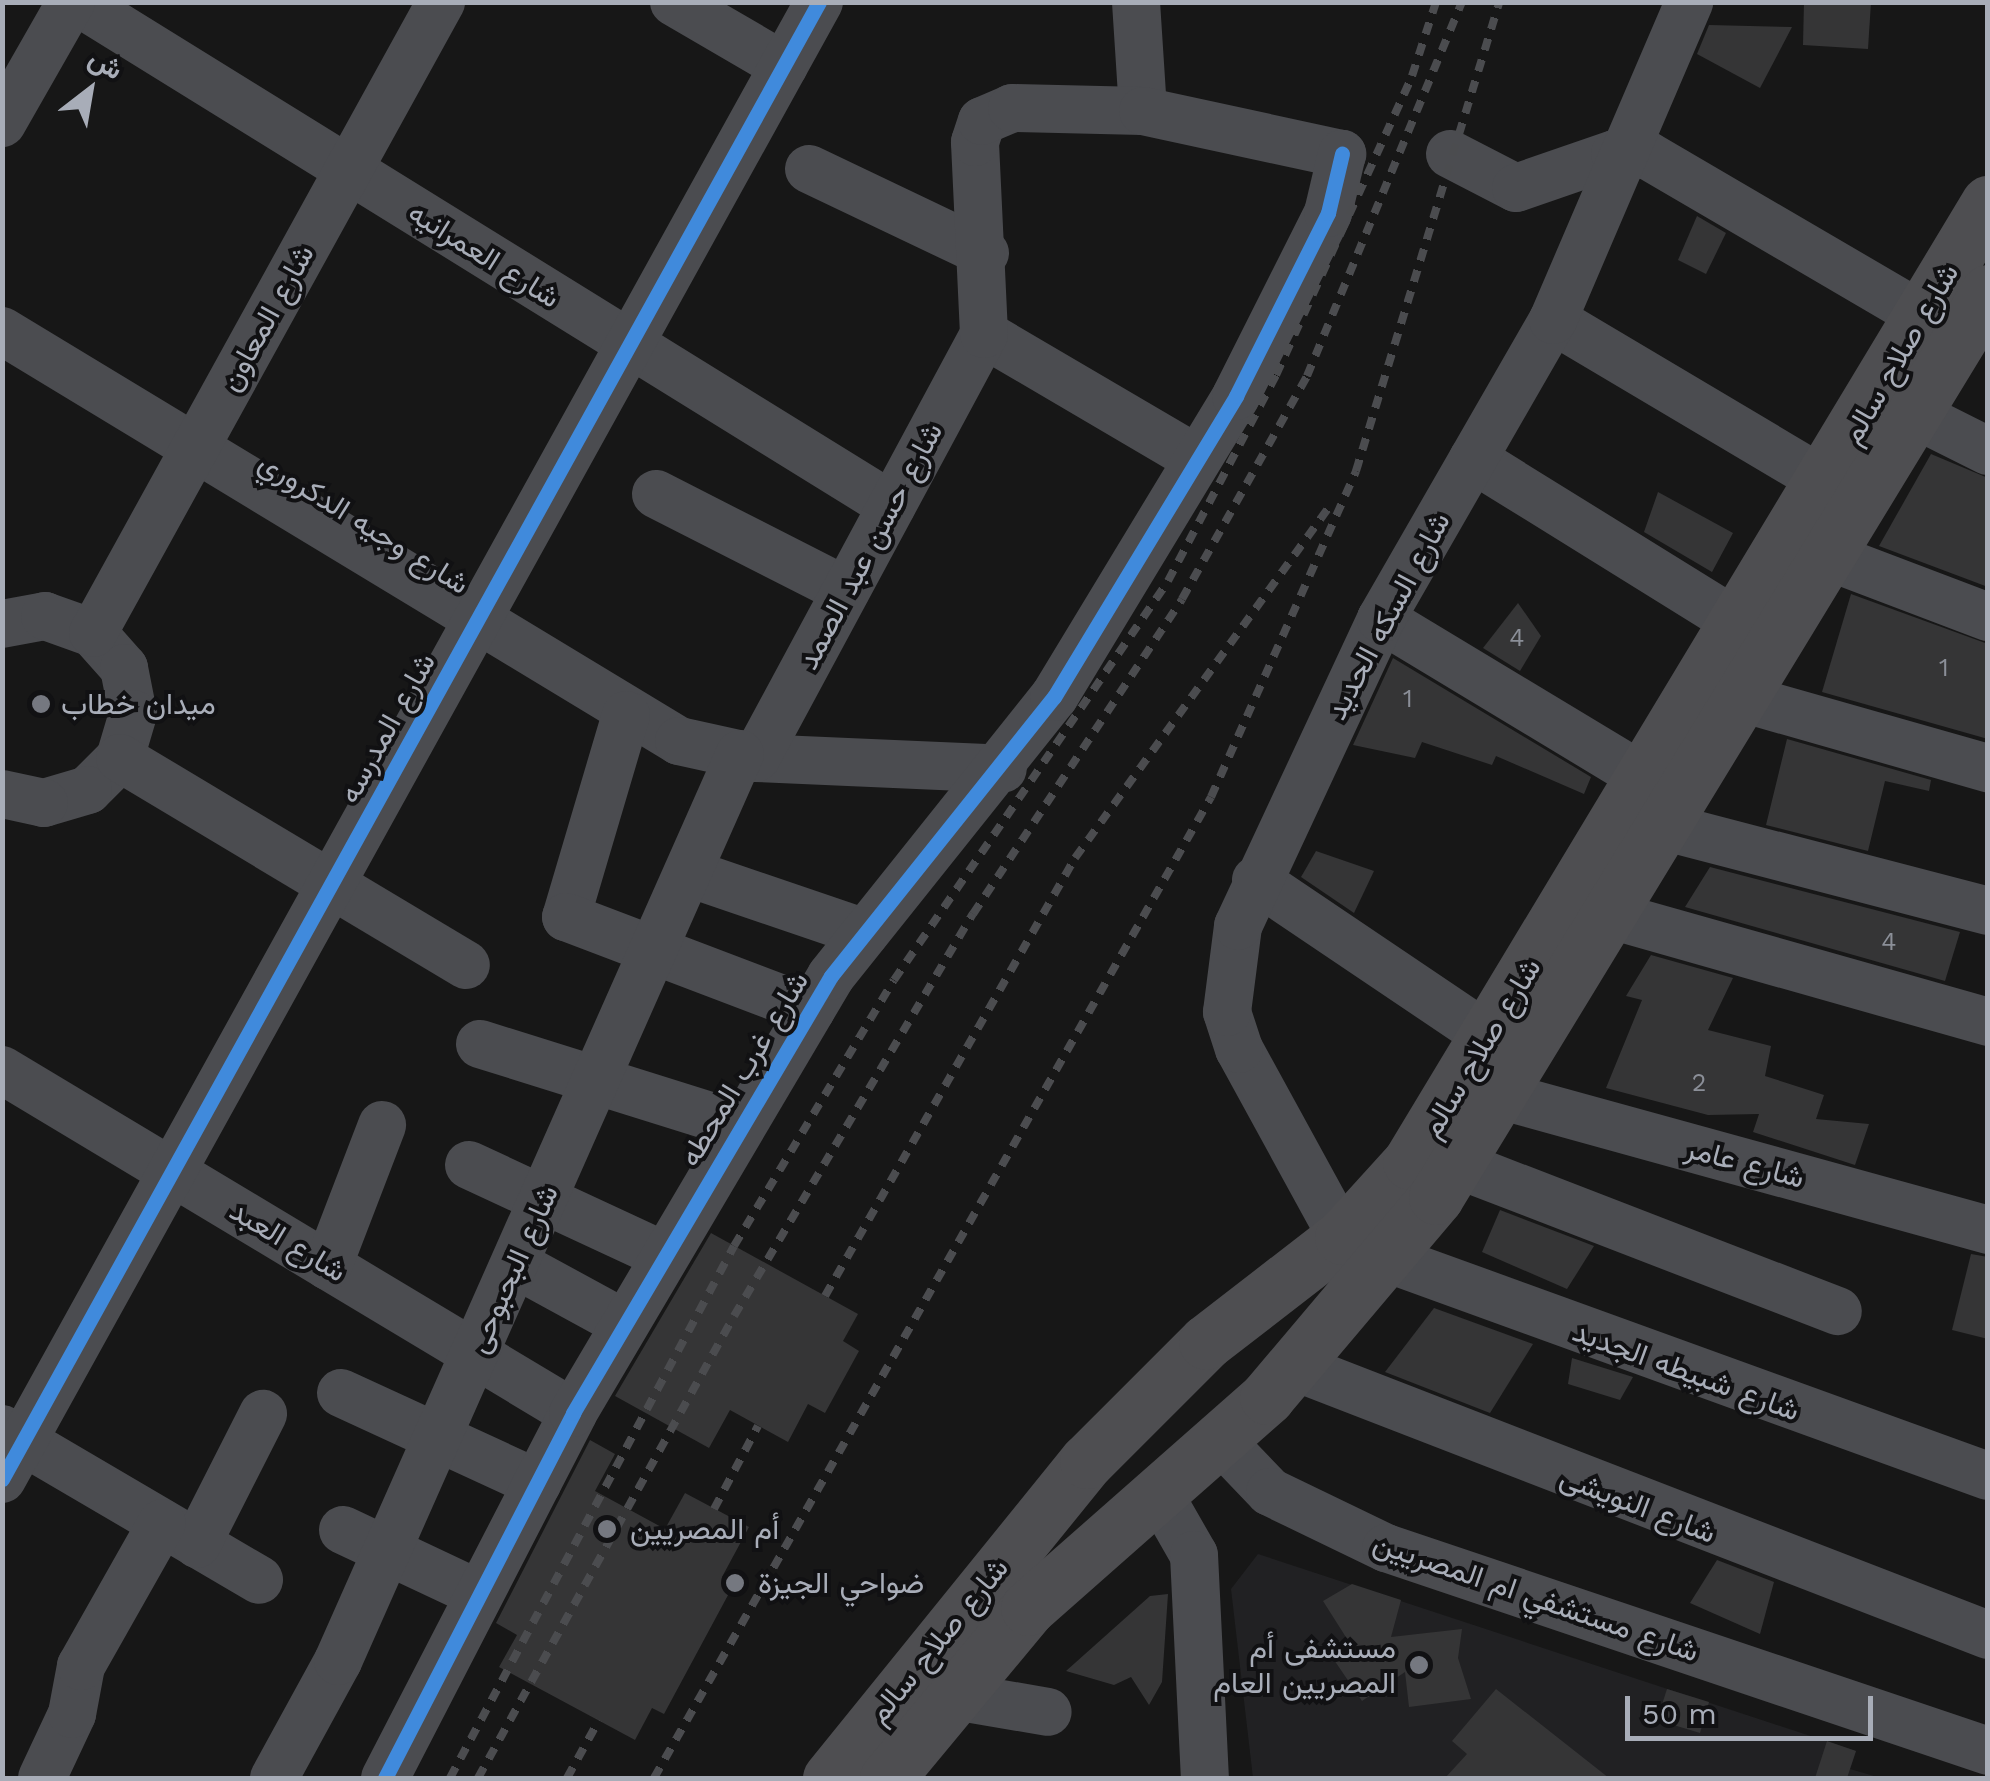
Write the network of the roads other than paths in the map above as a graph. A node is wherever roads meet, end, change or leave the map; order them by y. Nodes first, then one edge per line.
1 (74, 2) edge
2 (441, 2) edge
3 (674, 2) edge
4 (819, 2) edge
5 (1136, 2) edge
6 (1689, 2) edge
7 (784, 66) junction
8 (1143, 112) junction
9 (2, 123) edge
10 (1450, 154) dead end
11 (1628, 154) junction
12 (809, 169) dead end
13 (348, 170) junction
14 (1988, 203) edge
15 (985, 253) junction
16 (1988, 292) edge
17 (1924, 317) junction
18 (1554, 320) junction
19 (2, 330) edge
20 (984, 334) junction
21 (630, 345) junction
22 (1912, 413) junction
23 (1202, 442) junction
24 (194, 449) junction
25 (1988, 451) edge
26 (1473, 459) junction
27 (1826, 482) junction
28 (656, 494) dead end
29 (892, 506) junction
30 (1830, 557) junction
31 (846, 591) junction
32 (1988, 617) edge
33 (1380, 620) junction
34 (2, 624) edge
35 (476, 624) junction
36 (1741, 625) junction
37 (93, 632) junction
38 (1745, 699) junction
39 (626, 715) junction
40 (748, 756) junction
41 (120, 758) junction
42 (1988, 768) edge
43 (1002, 769) junction
44 (1645, 778) junction
45 (2, 794) edge
46 (1666, 828) junction
47 (689, 873) junction
48 (1256, 880) junction
49 (332, 885) junction
50 (1988, 911) edge
51 (1614, 916) junction
52 (865, 933) junction
53 (654, 952) junction
54 (466, 965) dead end
55 (811, 1010) junction
56 (1988, 1022) edge
57 (1488, 1037) junction
58 (480, 1044) dead end
59 (2, 1070) edge
60 (597, 1080) junction
61 (1503, 1096) junction
62 (382, 1125) dead end
63 (741, 1126) junction
64 (469, 1165) dead end
65 (1458, 1165) junction
66 (172, 1172) junction
67 (544, 1200) junction
68 (1988, 1230) edge
69 (1364, 1248) junction
70 (665, 1256) junction
71 (515, 1264) junction
72 (328, 1266) junction
73 (1838, 1311) dead end
74 (625, 1324) junction
75 (1206, 1342) junction
76 (475, 1354) junction
77 (1293, 1366) junction
78 (341, 1394) dead end
79 (573, 1413) junction
80 (263, 1414) dead end
81 (437, 1439) junction
82 (1222, 1442) junction
83 (10, 1450) edge
84 (1087, 1461) junction
85 (1988, 1476) edge
86 (536, 1483) junction
87 (1159, 1494) junction
88 (343, 1530) dead end
89 (180, 1533) junction
90 (388, 1548) junction
91 (258, 1580) dead end
92 (479, 1594) junction
93 (1988, 1635) edge
94 (949, 1695) junction
95 (1048, 1712) dead end
96 (1988, 1751) edge
97 (42, 1778) edge
98 (274, 1778) edge
99 (384, 1778) edge
100 (830, 1778) edge
101 (887, 1778) edge
102 (1204, 1778) edge

1 - 9 street
1 - 13 street, شارع العمرانيه
2 - 13 street, شارع المعاون
3 - 7 street
4 - 7 street, شارع المدرسه
5 - 8 street
6 - 11 street, شارع السكه الحديد
7 - 21 street, شارع المدرسه
8 - 15 street
8 - 23 street, شارع غرب المحطه
10 - 11 street
11 - 17 street
11 - 18 street, شارع السكه الحديد
12 - 15 street
13 - 21 street, شارع العمرانيه
13 - 24 street, شارع المعاون
14 - 17 highway, شارع صلاح سالم
15 - 20 street
16 - 22 highway, شارع صلاح سالم
17 - 27 highway, شارع صلاح سالم
18 - 26 street, شارع السكه الحديد
18 - 27 street
19 - 24 street, شارع وجيه الدكروري
20 - 23 street
20 - 29 street, شارع حسن عبد الصمد
21 - 29 street, شارع العمرانيه
21 - 35 street, شارع المدرسه
22 - 25 street
22 - 30 highway, شارع صلاح سالم
23 - 43 street, شارع غرب المحطه
24 - 35 street, شارع وجيه الدكروري
24 - 37 street, شارع المعاون
26 - 33 street, شارع السكه الحديد
26 - 36 street
27 - 36 highway, شارع صلاح سالم
28 - 31 street
29 - 31 street, شارع حسن عبد الصمد
30 - 32 street
30 - 38 highway, شارع صلاح سالم
31 - 40 street, شارع حسن عبد الصمد
33 - 44 street
33 - 48 street, شارع السكه الحديد
34 - 37 street
35 - 39 street, شارع وجيه الدكروري
35 - 49 street, شارع المدرسه
36 - 44 highway, شارع صلاح سالم
37 - 41 street
38 - 42 street
38 - 46 highway, شارع صلاح سالم
39 - 40 street, شارع وجيه الدكروري
39 - 53 street
40 - 43 street, شارع وجيه الدكروري
40 - 47 street, شارع البحبوحى
41 - 45 street
41 - 49 street
43 - 52 street, شارع غرب المحطه
44 - 57 highway, شارع صلاح سالم
46 - 50 street
46 - 51 highway, شارع صلاح سالم
47 - 52 street
47 - 53 street, شارع البحبوحى
48 - 57 street
48 - 69 street, شارع السكه الحديد
49 - 54 street
49 - 66 street, شارع المدرسه
51 - 56 street
51 - 61 highway, شارع صلاح سالم
52 - 55 street, شارع غرب المحطه
53 - 55 street
53 - 60 street, شارع البحبوحى
55 - 63 street, شارع غرب المحطه
57 - 69 highway, شارع صلاح سالم
58 - 60 street
59 - 66 street, شارع العبد
60 - 63 street
60 - 67 street, شارع البحبوحى
61 - 65 highway, شارع صلاح سالم
61 - 68 street, شارع عامر
62 - 72 street
63 - 70 street, شارع غرب المحطه
64 - 67 street
65 - 69 highway, شارع صلاح سالم
65 - 73 street
66 - 72 street, شارع العبد
66 - 83 street, شارع المدرسه
67 - 70 street
67 - 71 street, شارع البحبوحى
69 - 75 highway, شارع صلاح سالم
69 - 77 highway, شارع صلاح سالم
69 - 85 street, شارع شبيطه الجديد
70 - 74 street, شارع غرب المحطه
71 - 74 street
71 - 76 street, شارع البحبوحى
72 - 76 street, شارع العبد
74 - 79 street, شارع غرب المحطه
75 - 82 highway
75 - 84 highway, شارع صلاح سالم
76 - 79 street, شارع العبد
76 - 81 street, شارع البحبوحى
77 - 82 highway, شارع صلاح سالم
77 - 93 street, شارع النويشى
78 - 81 street
79 - 86 street, شارع غرب المحطه
80 - 89 street
81 - 86 street
81 - 90 street, شارع البحبوحى
82 - 87 highway, شارع صلاح سالم
82 - 96 street, شارع مستشفي ام المصريين
83 - 89 street
84 - 87 highway
84 - 100 highway, شارع صلاح سالم
86 - 92 street, شارع غرب المحطه
87 - 94 highway, شارع صلاح سالم
87 - 102 street
88 - 90 street
89 - 91 street
89 - 97 street
90 - 92 street
90 - 98 street, شارع البحبوحى
92 - 99 street, شارع غرب المحطه
94 - 95 street
94 - 101 highway, شارع صلاح سالم

